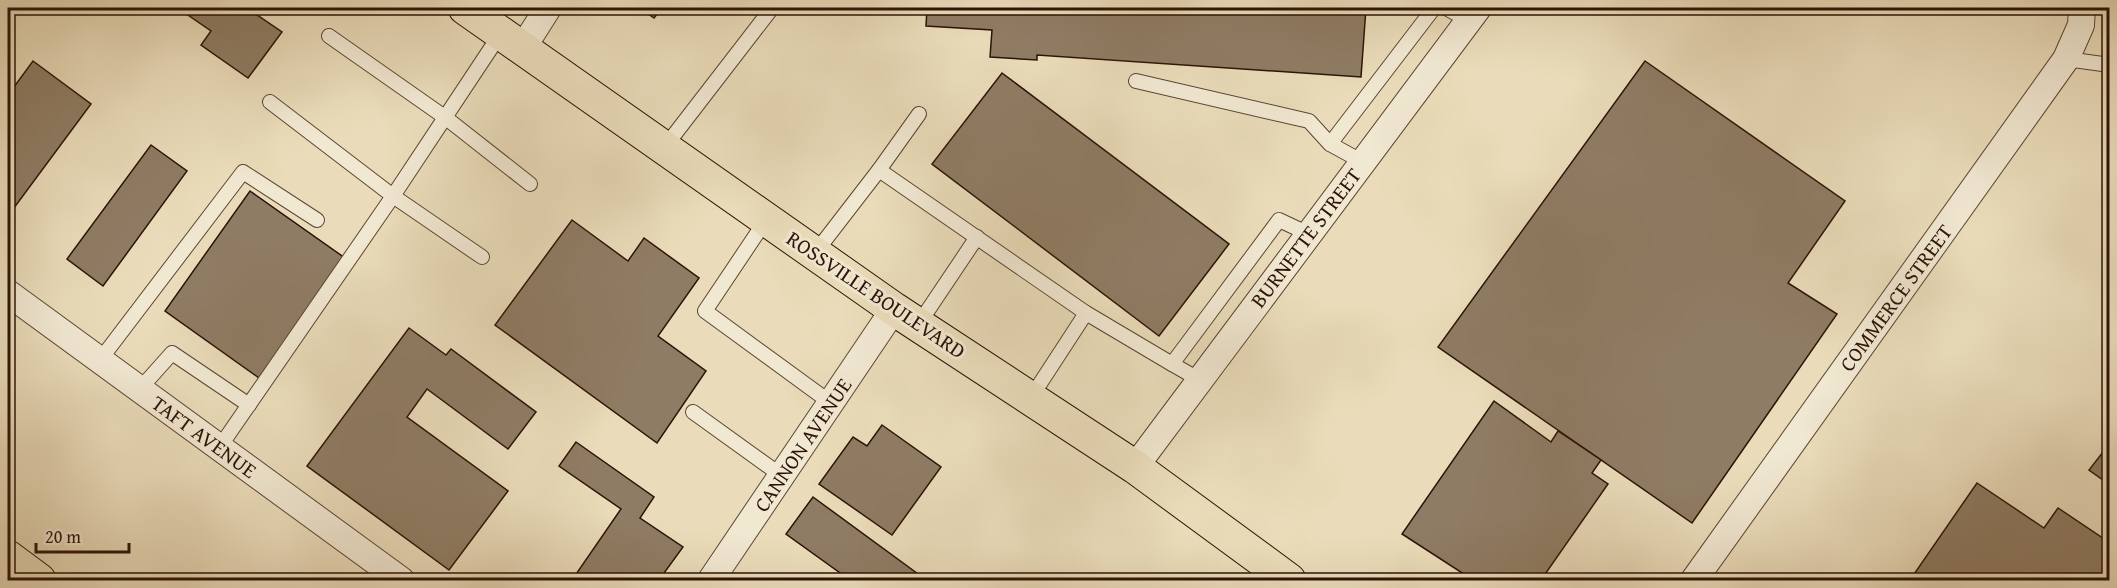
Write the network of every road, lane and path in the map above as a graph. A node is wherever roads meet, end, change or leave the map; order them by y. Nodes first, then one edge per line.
1 (465, 8) edge
2 (548, 8) edge
3 (772, 8) edge
4 (1434, 8) edge
5 (1446, 8) edge
6 (2082, 8) edge
7 (1473, 14) edge
8 (329, 36) dead end
9 (511, 41) junction
10 (2066, 59) junction
11 (2109, 64) edge
12 (1136, 81) dead end
13 (270, 102) dead end
14 (919, 114) dead end
15 (446, 118) junction
16 (1330, 144) junction
17 (664, 148) junction
18 (1363, 162) junction
19 (879, 170) junction
20 (530, 184) dead end
21 (393, 195) junction
22 (317, 220) dead end
23 (766, 220) junction
24 (1309, 234) junction
25 (977, 237) junction
26 (815, 254) junction
27 (482, 257) dead end
28 (8, 293) edge
29 (1086, 313) junction
30 (906, 317) junction
31 (100, 360) junction
32 (1172, 364) junction
33 (1200, 380) junction
34 (139, 390) junction
35 (1030, 399) junction
36 (831, 403) junction
37 (249, 405) junction
38 (693, 412) dead end
39 (219, 448) junction
40 (1135, 467) junction
41 (782, 476) junction
42 (8, 557) edge
43 (39, 580) edge
44 (400, 580) edge
45 (711, 580) edge
46 (1289, 580) edge
47 (1694, 580) edge

1 - 9 main road, ROSSVILLE BOULEVARD
2 - 9 street
3 - 17 lane
4 - 16 lane
5 - 7 lane
6 - 10 street, COMMERCE STREET
7 - 18 street, BURNETTE STREET
8 - 15 lane
9 - 15 lane
9 - 17 main road, ROSSVILLE BOULEVARD
10 - 11 lane
10 - 47 street, COMMERCE STREET
12 - 16 lane
13 - 21 lane
14 - 19 lane
15 - 20 lane
15 - 21 lane
16 - 18 lane
17 - 23 main road, ROSSVILLE BOULEVARD
18 - 24 street, BURNETTE STREET
19 - 25 lane
19 - 26 lane
21 - 27 lane
21 - 37 lane
22 - 31 lane
23 - 26 main road, ROSSVILLE BOULEVARD
23 - 36 lane
24 - 32 lane
24 - 33 street, BURNETTE STREET
25 - 29 lane
25 - 30 lane
26 - 30 main road, ROSSVILLE BOULEVARD
28 - 31 street, TAFT AVENUE
29 - 32 lane
29 - 35 lane
30 - 35 main road, ROSSVILLE BOULEVARD
30 - 36 street, CANNON AVENUE
31 - 34 street, TAFT AVENUE
32 - 33 lane
33 - 40 street, BURNETTE STREET
34 - 37 lane
34 - 39 street, TAFT AVENUE
35 - 40 main road, ROSSVILLE BOULEVARD
36 - 41 street, CANNON AVENUE
37 - 39 lane
38 - 41 lane
39 - 44 street, TAFT AVENUE
40 - 46 main road, ROSSVILLE BOULEVARD
41 - 45 street, CANNON AVENUE
42 - 43 main road

